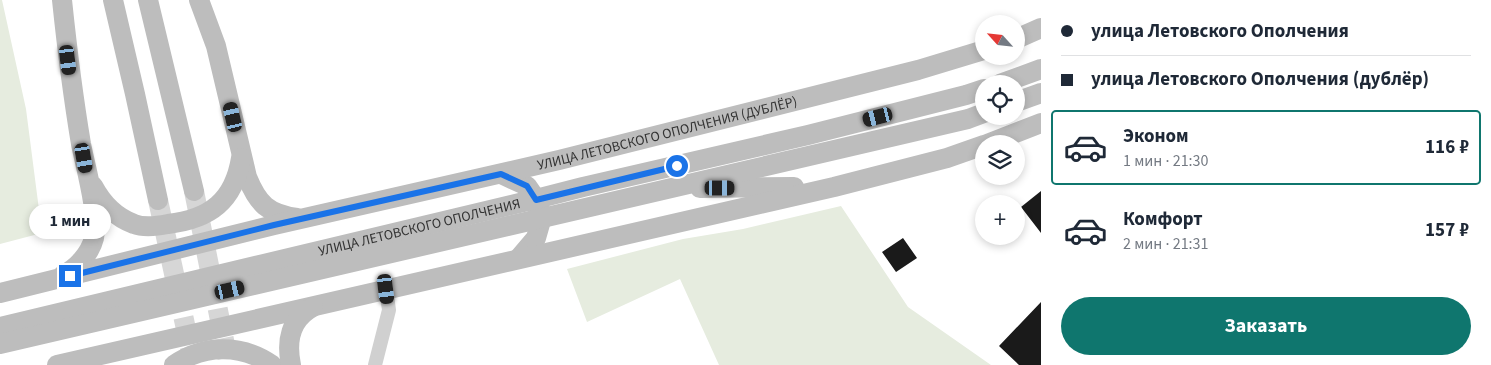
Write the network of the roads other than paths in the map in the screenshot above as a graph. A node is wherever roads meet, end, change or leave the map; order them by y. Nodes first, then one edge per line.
1 (62, 0) edge
2 (113, 0) edge
3 (148, 0) edge
4 (200, 0) edge
5 (1041, 28) edge
6 (1025, 35) edge
7 (975, 53) edge
8 (1041, 69) edge
9 (1025, 75) edge
10 (975, 91) edge
11 (1041, 93) edge
12 (1025, 99) edge
13 (975, 116) edge
14 (1041, 123) edge
15 (1009, 135) edge
16 (975, 148) edge
17 (241, 152) junction
18 (501, 174) junction
19 (87, 175) junction
20 (834, 187) junction
21 (663, 188) junction
22 (194, 191) tunnel mouth
23 (158, 200) tunnel mouth
24 (539, 208) junction
25 (305, 218) junction
26 (519, 258) junction
27 (51, 280) junction
28 (386, 289) junction
29 (0, 293) edge
30 (314, 306) junction
31 (0, 326) edge
32 (0, 344) edge
33 (67, 365) edge
34 (174, 365) edge
35 (272, 365) edge
36 (291, 365) edge
37 (375, 365) edge

1 - 19 street
2 - 23 street
3 - 22 street
4 - 17 street
5 - 6 street
7 - 18 street, УЛИЦА ЛЕТОВСКОГО ОПОЛЧЕНИЯ (ДУБЛЁР)
8 - 9 street
10 - 24 street, УЛИЦА ЛЕТОВСКОГО ОПОЛЧЕНИЯ
11 - 12 street
13 - 21 street, УЛИЦА ЛЕТОВСКОГО ОПОЛЧЕНИЯ
14 - 15 street
16 - 20 street
17 - 19 street
17 - 25 street
18 - 24 street
18 - 25 street, УЛИЦА ЛЕТОВСКОГО ОПОЛЧЕНИЯ (ДУБЛЁР)
19 - 27 street
20 - 21 street
20 - 26 street
21 - 24 street, УЛИЦА ЛЕТОВСКОГО ОПОЛЧЕНИЯ
24 - 26 street
24 - 31 street, УЛИЦА ЛЕТОВСКОГО ОПОЛЧЕНИЯ
24 - 32 street, УЛИЦА ЛЕТОВСКОГО ОПОЛЧЕНИЯ
25 - 27 street, УЛИЦА ЛЕТОВСКОГО ОПОЛЧЕНИЯ (ДУБЛЁР)
26 - 28 street
27 - 29 street, УЛИЦА ЛЕТОВСКОГО ОПОЛЧЕНИЯ (ДУБЛЁР)
28 - 30 street
28 - 37 street
30 - 33 street
30 - 36 street
34 - 35 street

